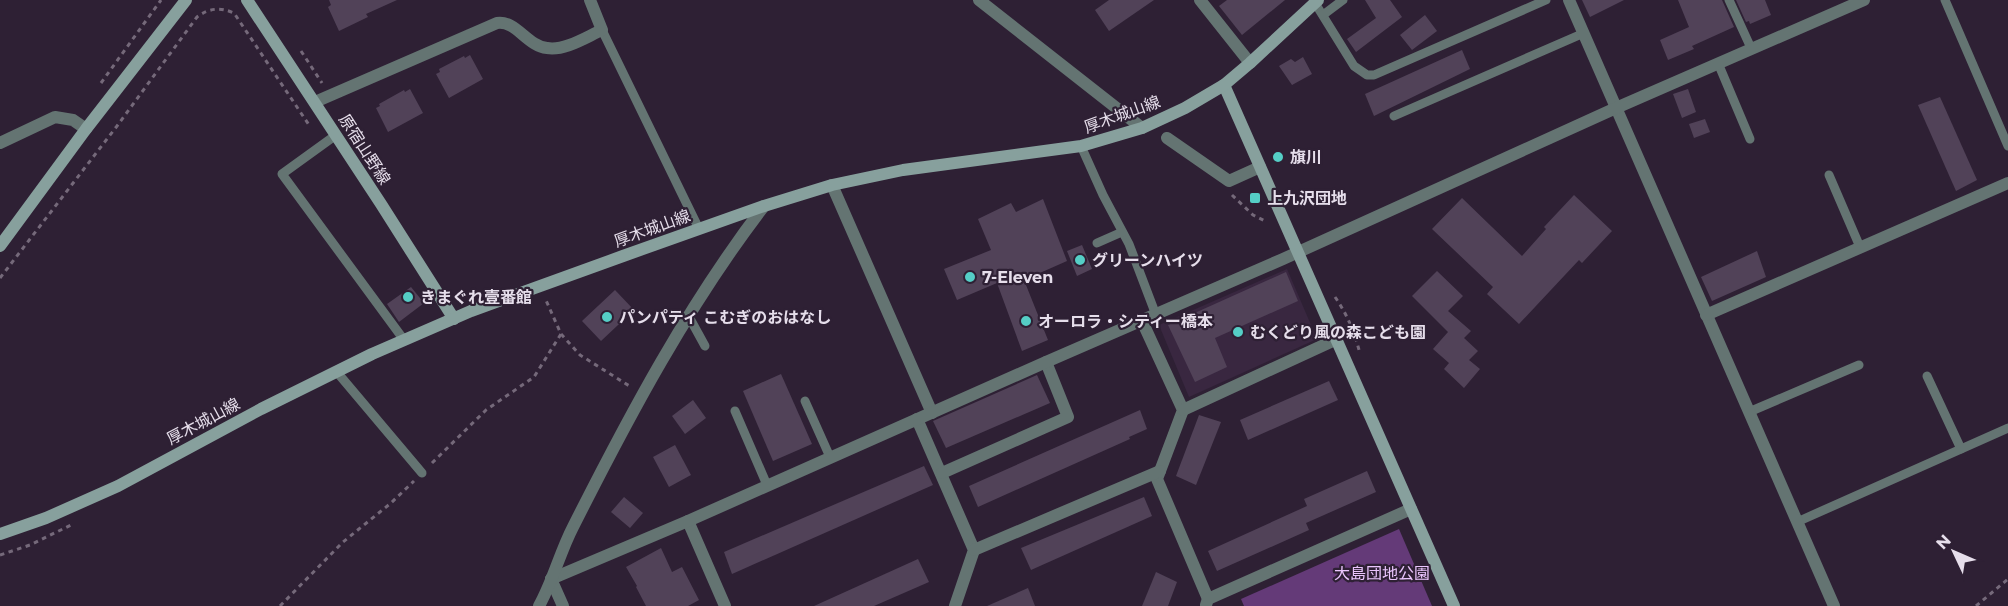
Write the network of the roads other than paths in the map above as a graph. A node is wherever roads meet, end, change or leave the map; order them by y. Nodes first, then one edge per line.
1 (186, 0) edge
2 (247, 0) edge
3 (590, 0) edge
4 (979, 0) edge
5 (1200, 0) edge
6 (1343, 0) edge
7 (1546, 0) edge
8 (1569, 0) edge
9 (1729, 0) edge
10 (1864, 0) edge
11 (1945, 0) edge
12 (1317, 1) edge
13 (1323, 15) junction
14 (602, 30) junction
15 (1584, 33) junction
16 (1751, 48) junction
17 (1250, 63) junction
18 (1718, 63) junction
19 (1224, 85) junction
20 (315, 102) junction
21 (1616, 108) junction
22 (1394, 116) dead end
23 (1142, 128) junction
24 (86, 129) junction
25 (336, 135) junction
26 (1167, 138) dead end
27 (1750, 139) dead end
28 (0, 143) edge
29 (2008, 146) edge
30 (1081, 147) junction
31 (1260, 167) junction
32 (1829, 175) dead end
33 (2008, 183) edge
34 (832, 184) junction
35 (764, 206) junction
36 (699, 229) junction
37 (1122, 232) junction
38 (1097, 243) dead end
39 (0, 246) edge
40 (1860, 247) junction
41 (1298, 253) junction
42 (688, 315) junction
43 (1156, 315) junction
44 (1706, 315) junction
45 (454, 319) junction
46 (1142, 321) junction
47 (1337, 339) junction
48 (404, 340) junction
49 (705, 346) dead end
50 (1046, 362) junction
51 (1859, 365) dead end
52 (336, 372) junction
53 (1928, 376) dead end
54 (805, 401) dead end
55 (1183, 410) junction
56 (735, 411) dead end
57 (1749, 412) junction
58 (932, 413) junction
59 (917, 419) junction
60 (2008, 428) edge
61 (1961, 449) junction
62 (830, 458) junction
63 (1160, 471) junction
64 (422, 473) road end
65 (942, 473) junction
66 (766, 485) junction
67 (1411, 509) junction
68 (688, 521) junction
69 (1797, 522) junction
70 (0, 534) edge
71 (974, 550) junction
72 (551, 579) junction
73 (1207, 602) edge
74 (539, 606) edge
75 (563, 606) edge
76 (725, 606) edge
77 (955, 606) edge
78 (1454, 606) edge
79 (1834, 606) edge

1 - 24 main road
2 - 20 main road, 原宿山野線
3 - 14 street
4 - 23 street
5 - 17 street
6 - 13 lane
7 - 13 lane
8 - 15 street
9 - 16 lane
10 - 16 street
11 - 29 lane
12 - 13 lane
12 - 17 main road, 厚木城山線
14 - 20 street
14 - 36 lane
15 - 21 street
15 - 22 lane
16 - 18 street
17 - 19 main road, 厚木城山線
18 - 21 street
18 - 27 lane
19 - 23 main road, 厚木城山線
19 - 31 main road
20 - 25 main road, 原宿山野線
21 - 41 street
21 - 44 street
23 - 30 main road, 厚木城山線
24 - 28 street
24 - 39 main road
25 - 45 main road, 原宿山野線
25 - 48 lane
26 - 31 street
30 - 34 main road, 厚木城山線
30 - 37 lane
31 - 41 main road
32 - 40 lane
33 - 40 street
34 - 35 main road, 厚木城山線
34 - 58 street
35 - 36 main road, 厚木城山線
35 - 42 street
36 - 45 main road, 厚木城山線
37 - 38 lane
37 - 43 lane
40 - 44 street
41 - 43 street
41 - 47 main road
42 - 49 lane
42 - 72 street
43 - 46 street
44 - 57 street
45 - 48 main road, 厚木城山線
46 - 50 street
46 - 55 street
47 - 55 street
47 - 67 main road
48 - 52 main road, 厚木城山線
50 - 58 street
50 - 65 street
51 - 57 lane
52 - 64 lane
52 - 70 main road, 厚木城山線
53 - 61 lane
54 - 62 lane
55 - 63 street
56 - 66 lane
57 - 69 street
58 - 59 street
59 - 62 street
59 - 65 street
60 - 61 lane
61 - 69 lane
62 - 66 street
63 - 71 street
63 - 73 street
65 - 71 street
66 - 68 street
67 - 73 street
67 - 78 main road
68 - 72 street
68 - 76 street
69 - 79 street
71 - 77 street
72 - 74 street
72 - 75 street

